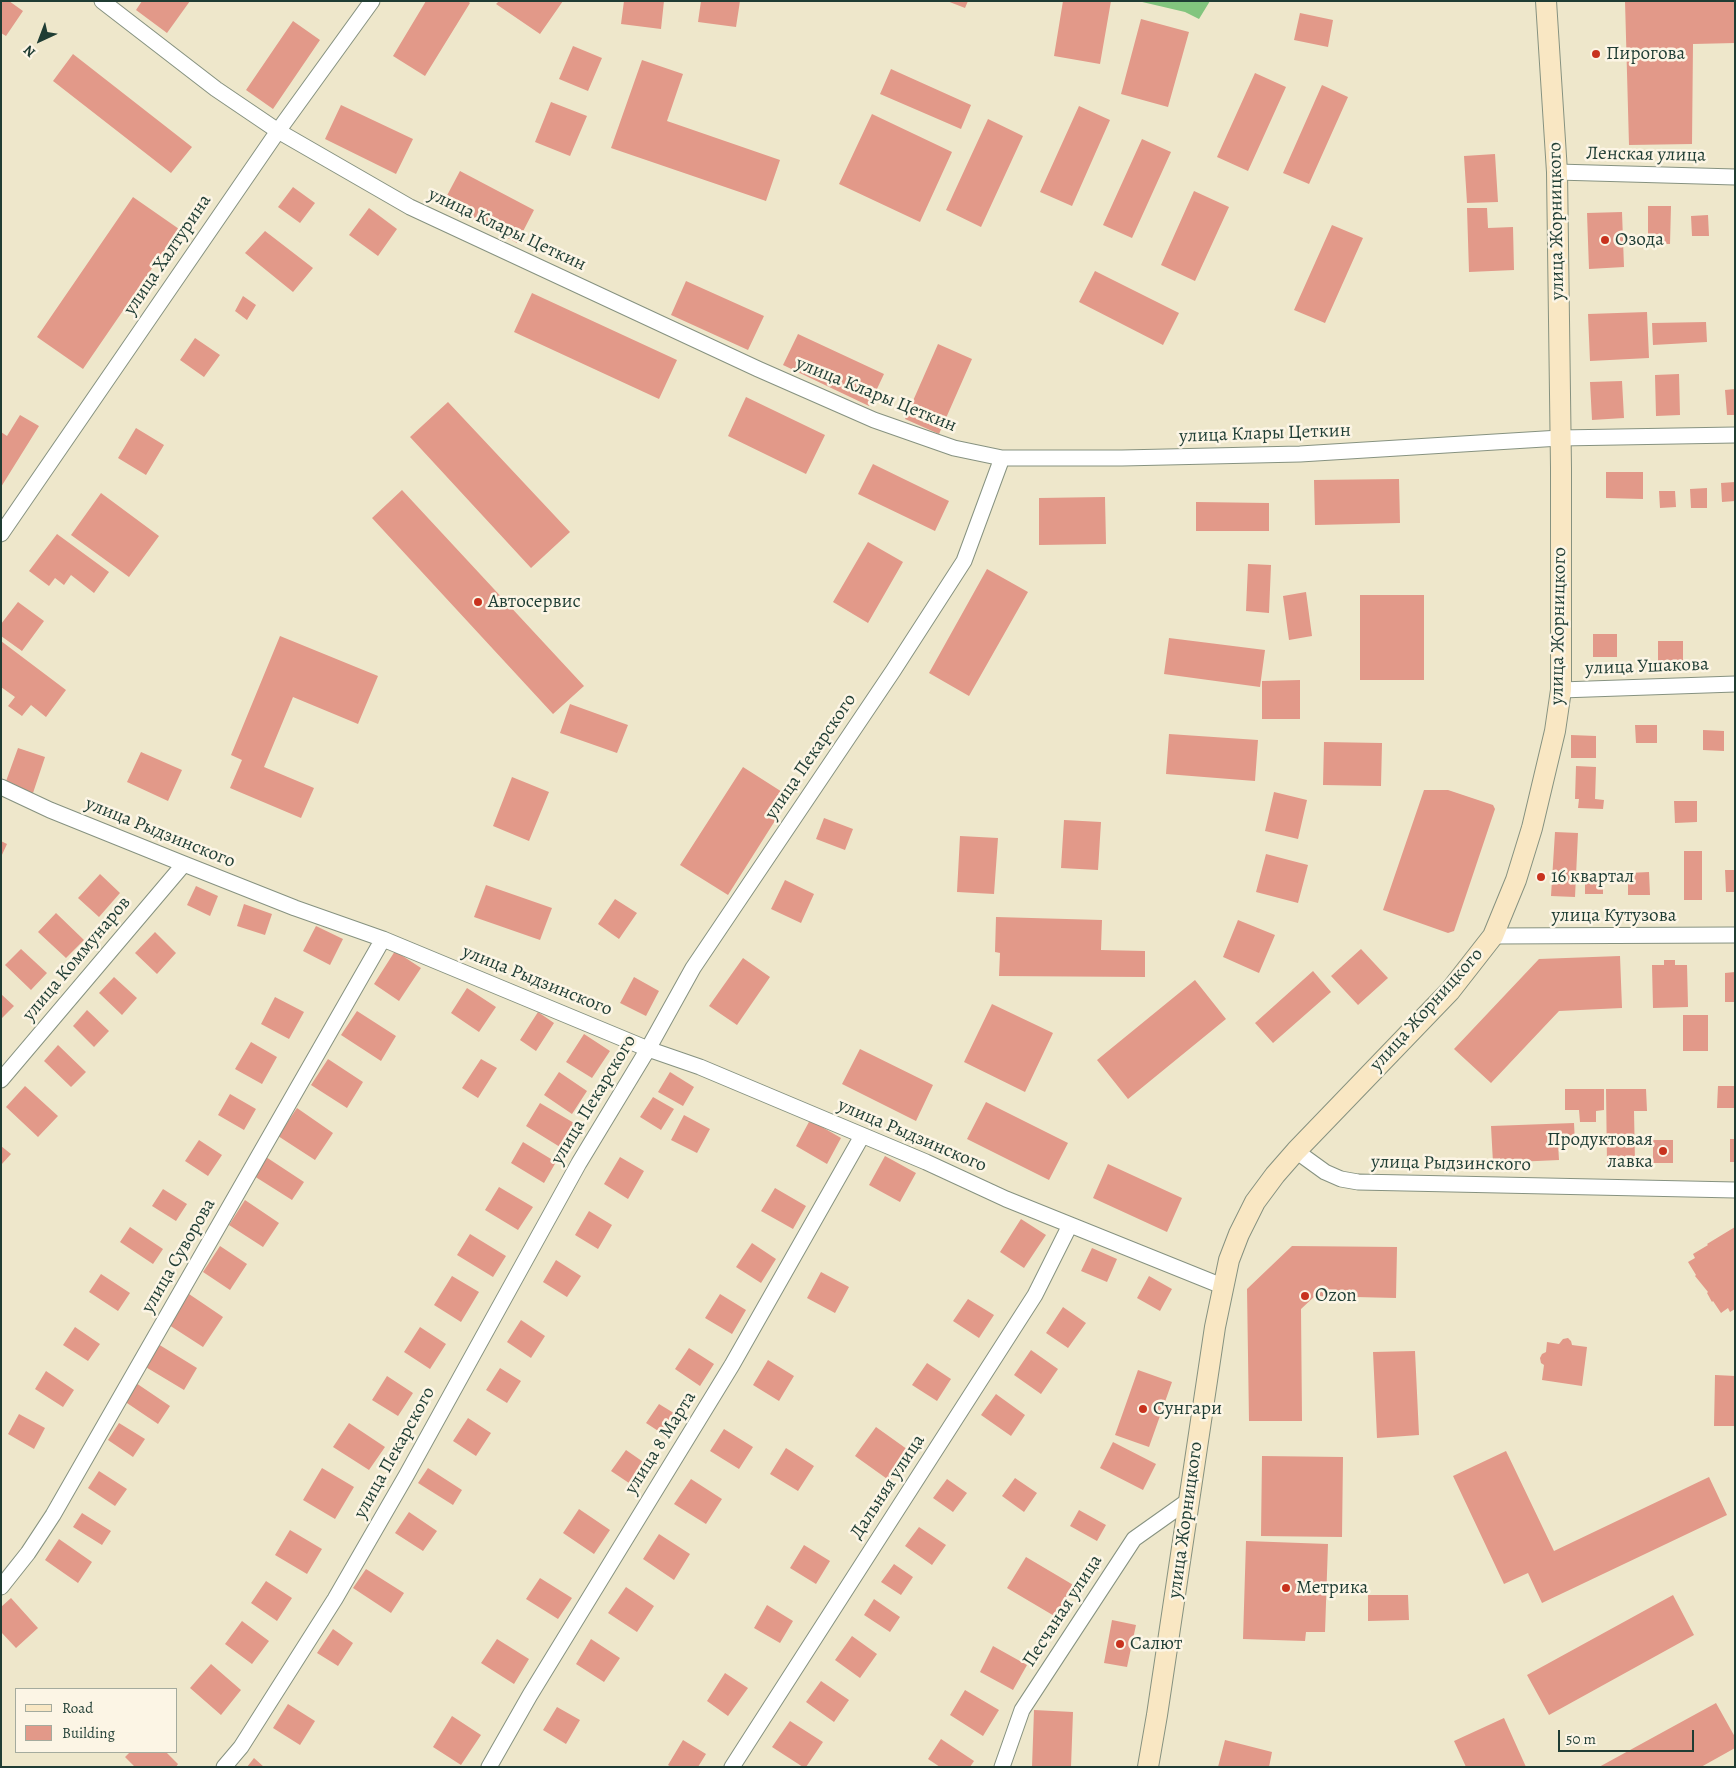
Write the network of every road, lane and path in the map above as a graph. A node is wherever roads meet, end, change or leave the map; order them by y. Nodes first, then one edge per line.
1 (102, 1) edge
2 (372, 1) edge
3 (1546, 1) edge
4 (278, 131) junction
5 (1557, 172) junction
6 (1735, 177) edge
7 (1735, 435) edge
8 (1560, 438) junction
9 (1002, 458) junction
10 (1, 534) edge
11 (1735, 684) edge
12 (1561, 690) junction
13 (1, 787) edge
14 (184, 864) junction
15 (1735, 935) edge
16 (1493, 936) junction
17 (383, 939) junction
18 (648, 1049) junction
19 (1, 1080) edge
20 (862, 1136) junction
21 (1296, 1151) junction
22 (1735, 1190) edge
23 (1070, 1225) junction
24 (1222, 1286) junction
25 (1189, 1500) junction
26 (1, 1587) edge
27 (224, 1767) edge
28 (489, 1767) edge
29 (732, 1767) edge
30 (1002, 1767) edge
31 (1148, 1767) edge

1 - 4 street, улица Клары Цеткин
2 - 4 street, улица Халтурина
3 - 5 main road, улица Жорницкого
4 - 9 street, улица Клары Цеткин
4 - 10 street, улица Халтурина
5 - 6 street, Ленская улица
5 - 8 main road, улица Жорницкого
7 - 8 street, улица Клары Цеткин
8 - 9 street, улица Клары Цеткин
8 - 12 main road, улица Жорницкого
9 - 18 street, улица Пекарского
11 - 12 street, улица Ушакова
12 - 16 main road, улица Жорницкого
13 - 14 street, улица Рыдзинского
14 - 17 street, улица Рыдзинского
14 - 19 street, улица Коммунаров
15 - 16 street, улица Кутузова
16 - 21 main road, улица Жорницкого
17 - 18 street, улица Рыдзинского
17 - 26 street, улица Суворова
18 - 20 street, улица Рыдзинского
18 - 27 street, улица Пекарского
20 - 23 street, улица Рыдзинского
20 - 28 street, улица 8 Марта
21 - 22 street, улица Рыдзинского
21 - 24 main road, улица Жорницкого
23 - 24 street, улица Рыдзинского
23 - 29 street, Дальняя улица
24 - 25 main road, улица Жорницкого
25 - 30 street, Песчаная улица
25 - 31 main road, улица Жорницкого

